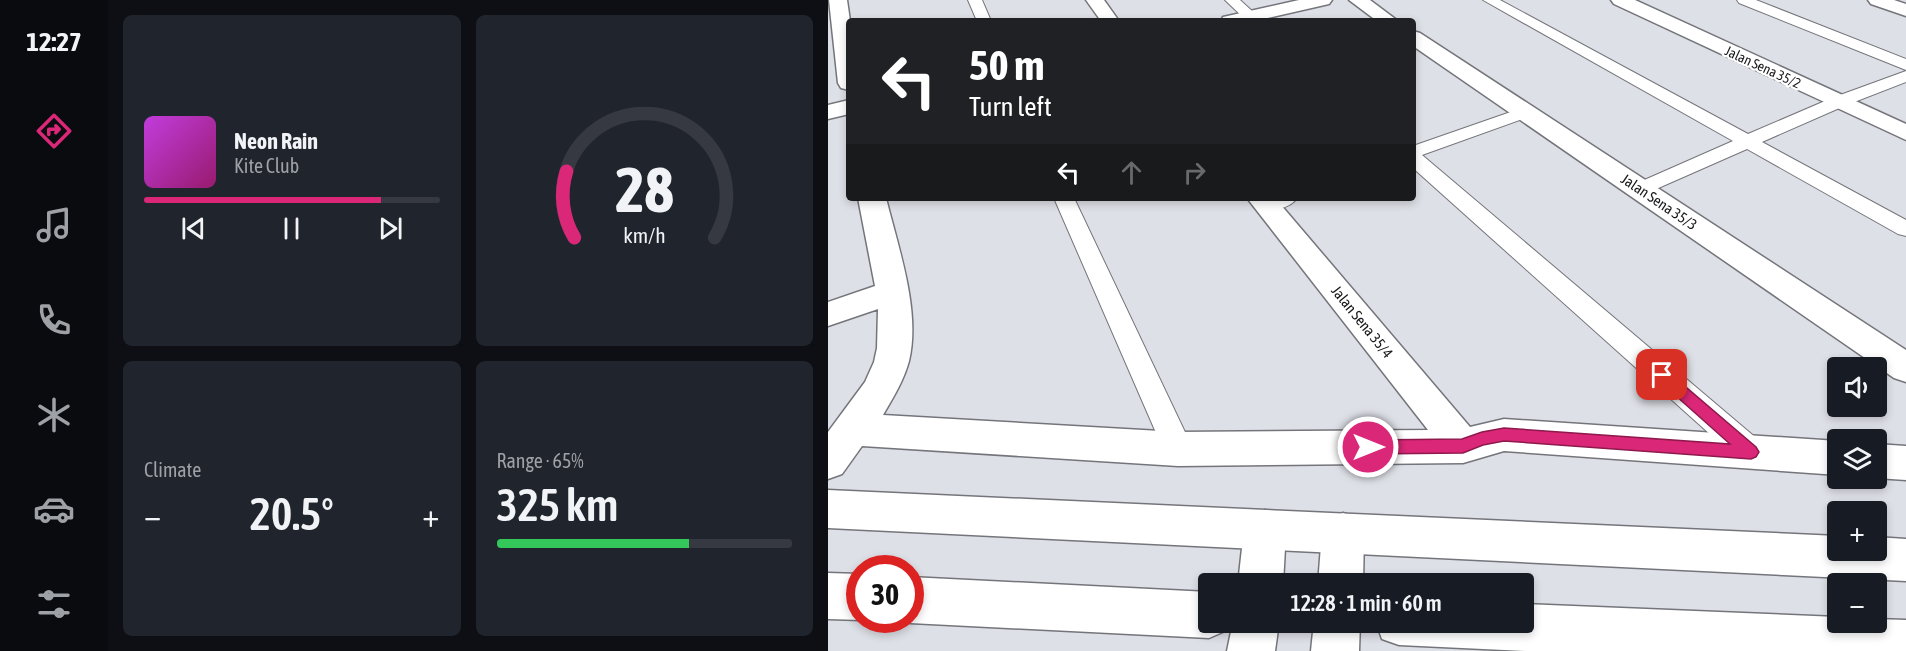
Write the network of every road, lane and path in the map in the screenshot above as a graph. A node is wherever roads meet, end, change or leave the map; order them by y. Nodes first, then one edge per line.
1 (838, 0) edge
2 (975, 0) edge
3 (1095, 0) edge
4 (1232, 0) edge
5 (1323, 0) edge
6 (1358, 0) edge
7 (1490, 0) edge
8 (1620, 0) edge
9 (1744, 0) edge
10 (1877, 0) edge
11 (1906, 10) edge
12 (983, 18) edge
13 (1108, 18) edge
14 (1252, 18) edge
15 (1257, 18) edge
16 (1385, 18) edge
17 (1416, 39) edge
18 (846, 60) edge
19 (1906, 65) edge
20 (1906, 76) edge
21 (1838, 102) junction
22 (846, 109) edge
23 (828, 112) edge
24 (1525, 112) junction
25 (1906, 133) edge
26 (1749, 142) junction
27 (1416, 151) edge
28 (1416, 161) edge
29 (1640, 189) junction
30 (873, 201) edge
31 (1066, 201) edge
32 (1273, 201) edge
33 (1906, 229) edge
34 (892, 292) junction
35 (828, 314) edge
36 (1906, 368) edge
37 (851, 429) junction
38 (1463, 446) junction
39 (1178, 448) junction
40 (1751, 452) junction
41 (1827, 457) edge
42 (828, 462) edge
43 (1887, 462) edge
44 (1906, 463) edge
45 (828, 509) edge
46 (1266, 530) junction
47 (1343, 533) junction
48 (1906, 560) edge
49 (1261, 573) edge
50 (1341, 573) edge
51 (828, 596) edge
52 (846, 597) edge
53 (924, 601) edge
54 (1198, 614) edge
55 (1534, 628) edge
56 (1254, 633) edge
57 (1336, 633) edge
58 (1906, 644) edge
59 (1251, 651) edge
60 (1335, 651) edge

1 - 18 street
2 - 12 lane
3 - 13 street
4 - 14 lane
5 - 15 street
6 - 16 street
7 - 26 lane
8 - 21 street, Jalan Sena 35/2
9 - 19 lane
10 - 11 street
17 - 24 street, Jalan Sena 35/3
20 - 21 lane
21 - 25 street, Jalan Sena 35/2
21 - 26 lane
22 - 23 street
24 - 27 lane
24 - 29 street, Jalan Sena 35/3
26 - 29 lane
26 - 33 lane
28 - 40 lane
29 - 36 street, Jalan Sena 35/3
30 - 34 street
31 - 39 lane
32 - 38 street, Jalan Sena 35/4
34 - 35 street
34 - 37 street
37 - 39 street
37 - 42 street
38 - 39 street
38 - 40 street
40 - 41 street
43 - 44 street
45 - 46 street
46 - 47 street
46 - 49 street
47 - 48 street
47 - 50 street
51 - 52 street
53 - 54 street
55 - 58 street
56 - 59 street
57 - 60 street

